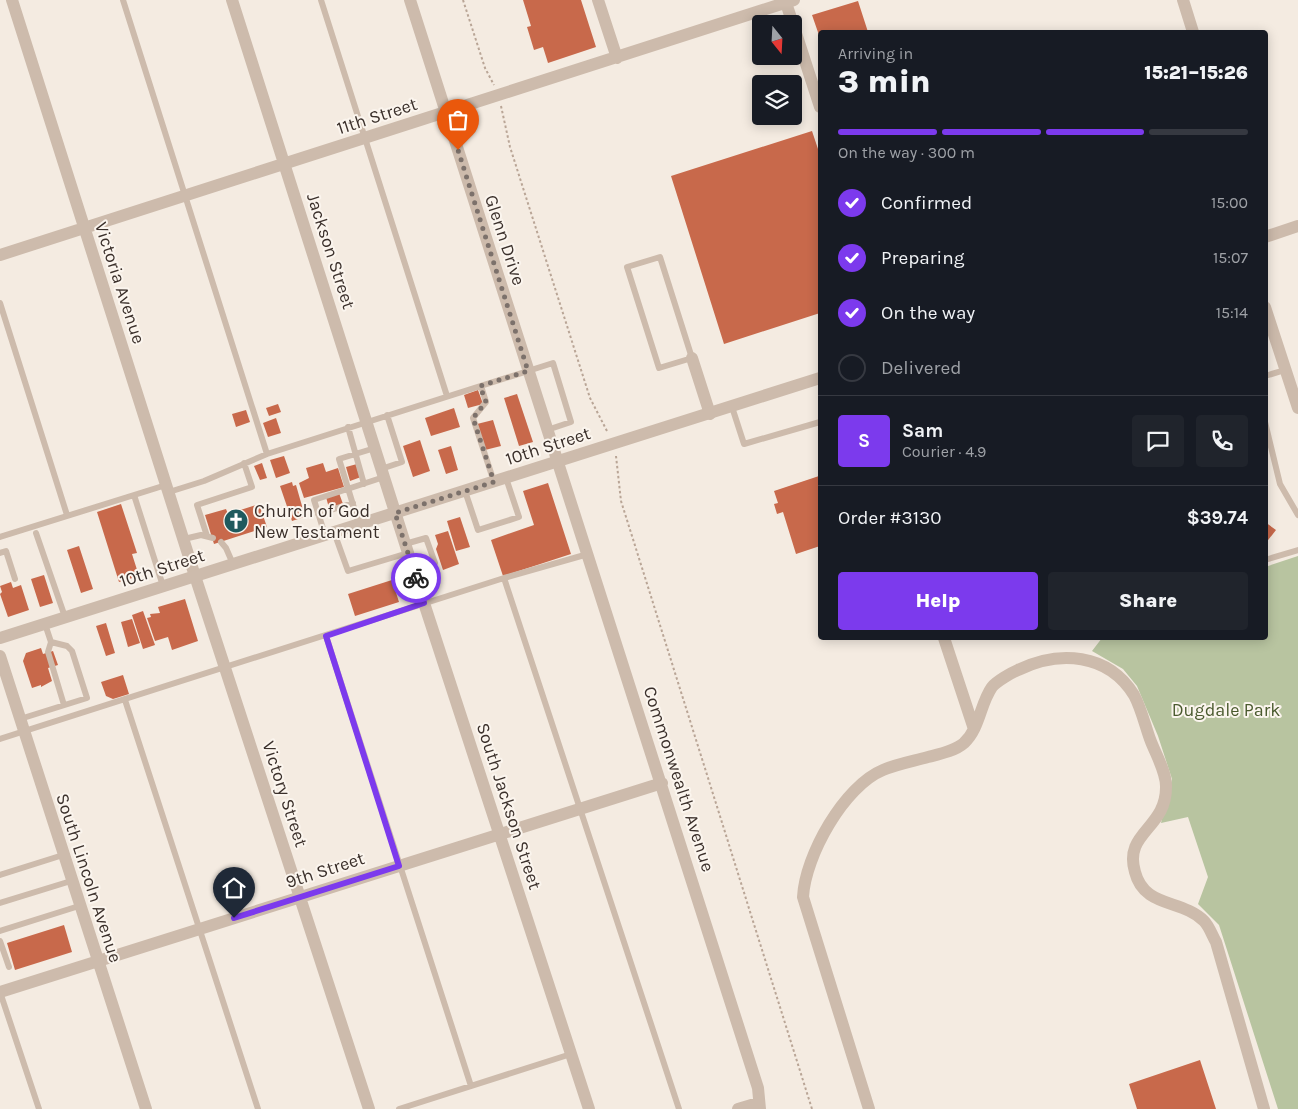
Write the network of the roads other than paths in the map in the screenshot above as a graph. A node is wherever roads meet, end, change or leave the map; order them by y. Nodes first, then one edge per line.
1 (12, 0) edge
2 (123, 0) edge
3 (232, 0) edge
4 (322, 0) edge
5 (410, 0) edge
6 (598, 0) edge
7 (1183, 0) edge
8 (788, 1) edge
9 (791, 15) edge
10 (1192, 30) edge
11 (802, 52) edge
12 (617, 58) junction
13 (818, 101) edge
14 (446, 113) junction
15 (365, 138) junction
16 (284, 164) junction
17 (184, 196) junction
18 (1298, 226) edge
19 (84, 228) junction
20 (1268, 236) edge
21 (0, 255) edge
22 (0, 303) edge
23 (1268, 316) edge
24 (692, 358) junction
25 (1286, 370) junction
26 (528, 371) junction
27 (1268, 375) edge
28 (818, 379) edge
29 (480, 386) junction
30 (447, 396) junction
31 (732, 406) junction
32 (1298, 408) edge
33 (710, 414) junction
34 (386, 415) junction
35 (366, 421) junction
36 (818, 423) edge
37 (348, 427) junction
38 (547, 430) junction
39 (1268, 434) edge
40 (375, 448) junction
41 (267, 454) junction
42 (356, 454) junction
43 (558, 462) junction
44 (244, 463) junction
45 (383, 473) junction
46 (500, 480) junction
47 (364, 484) junction
48 (168, 488) junction
49 (348, 489) junction
50 (465, 491) junction
51 (134, 495) junction
52 (353, 503) junction
53 (395, 513) junction
54 (318, 514) junction
55 (67, 515) junction
56 (1298, 515) edge
57 (359, 524) junction
58 (36, 533) dead end
59 (329, 534) junction
60 (0, 537) edge
61 (184, 539) junction
62 (221, 542) dead end
63 (407, 549) junction
64 (1298, 550) edge
65 (0, 553) edge
66 (588, 554) junction
67 (1268, 559) edge
68 (233, 564) junction
69 (414, 570) junction
70 (196, 576) junction
71 (504, 578) junction
72 (15, 579) dead end
73 (163, 586) junction
74 (424, 603) junction
75 (65, 617) junction
76 (45, 624) junction
77 (326, 636) junction
78 (0, 638) edge
79 (945, 640) edge
80 (51, 642) junction
81 (0, 656) edge
82 (225, 668) junction
83 (125, 700) junction
84 (64, 705) junction
85 (21, 725) junction
86 (974, 729) junction
87 (0, 739) edge
88 (662, 782) junction
89 (580, 808) junction
90 (500, 834) junction
91 (63, 854) junction
92 (399, 866) junction
93 (0, 874) edge
94 (71, 881) junction
95 (300, 897) junction
96 (0, 903) edge
97 (79, 906) junction
98 (200, 928) junction
99 (0, 931) edge
100 (0, 941) edge
101 (97, 961) junction
102 (9, 967) dead end
103 (0, 992) edge
104 (571, 1054) junction
105 (471, 1086) junction
106 (759, 1106) edge
107 (39, 1109) edge
108 (146, 1109) edge
109 (258, 1109) edge
110 (369, 1109) edge
111 (399, 1109) edge
112 (589, 1109) edge
113 (679, 1109) edge
114 (738, 1109) edge
115 (869, 1109) edge
116 (1264, 1109) edge

1 - 19 street, Victoria Avenue
2 - 17 lane
3 - 16 street, Jackson Street
4 - 15 lane
5 - 14 street, Glenn Drive
6 - 12 street
7 - 10 street
8 - 9 street
8 - 12 street, 11th Street
11 - 13 street
12 - 14 street, 11th Street
14 - 15 street, 11th Street
14 - 26 street, Glenn Drive
15 - 16 street, 11th Street
15 - 30 lane
16 - 17 street, 11th Street
16 - 35 street, Jackson Street
17 - 19 street, 11th Street
17 - 41 lane
18 - 20 street
19 - 21 street, 11th Street
19 - 48 street, Victoria Avenue
22 - 55 lane
23 - 25 street
24 - 24 lane
24 - 33 street
25 - 27 lane
25 - 32 street
26 - 29 lane
26 - 38 street, Glenn Drive
26 - 38 lane
28 - 31 street, 10th Street
29 - 30 lane
29 - 46 lane
30 - 34 lane
31 - 33 street, 10th Street
31 - 36 lane
33 - 43 street, 10th Street
34 - 35 lane
34 - 45 lane
35 - 37 lane
35 - 40 street, Jackson Street
37 - 41 lane
37 - 42 lane
38 - 43 street, Glenn Drive
39 - 56 lane
40 - 42 lane
40 - 45 street, Jackson Street
41 - 44 lane
42 - 47 lane
42 - 49 lane
43 - 46 street, 10th Street
43 - 66 street, Commonwealth Avenue
44 - 48 lane
44 - 61 lane
45 - 47 lane
45 - 53 street, Jackson Street
46 - 50 street, 10th Street
46 - 50 lane
47 - 49 lane
48 - 51 lane
48 - 61 street, Victoria Avenue
49 - 52 lane
49 - 54 lane
50 - 53 street, 10th Street
51 - 55 lane
51 - 73 lane
52 - 54 lane
52 - 57 lane
53 - 57 street, 10th Street
53 - 63 street, South Jackson Street
54 - 59 lane
55 - 60 lane
57 - 59 street, 10th Street
58 - 75 lane
59 - 63 lane
59 - 68 street, 10th Street
61 - 70 street, Victoria Avenue
62 - 68 lane
63 - 69 street, South Jackson Street
63 - 69 lane
64 - 67 lane
65 - 72 lane
66 - 71 lane
66 - 88 street, Commonwealth Avenue
68 - 70 street, 10th Street
69 - 74 street, South Jackson Street
70 - 73 street, 10th Street
70 - 82 street, Victory Street
71 - 74 lane
71 - 89 lane
73 - 75 street, 10th Street
74 - 77 lane
74 - 90 street, South Jackson Street
75 - 76 street, 10th Street
76 - 78 street, 10th Street
76 - 80 lane
77 - 82 lane
77 - 92 lane
79 - 86 street
80 - 84 lane
80 - 84 lane
81 - 85 street, South Lincoln Avenue
82 - 83 lane
82 - 95 street, Victory Street
83 - 85 lane
83 - 98 lane
84 - 85 lane
85 - 87 lane
85 - 91 street, South Lincoln Avenue
86 - 115 street
86 - 116 street
88 - 89 street, 9th Street
88 - 106 street, Commonwealth Avenue
89 - 90 street, 9th Street
89 - 113 lane
90 - 92 street, 9th Street
90 - 104 street, South Jackson Street
91 - 93 lane
91 - 94 street, South Lincoln Avenue
92 - 95 street, 9th Street
92 - 105 lane
94 - 96 lane
94 - 97 street, South Lincoln Avenue
95 - 98 street, 9th Street
95 - 110 street, Victory Street
97 - 99 lane
97 - 101 street, South Lincoln Avenue
98 - 101 street, 9th Street
98 - 109 lane
100 - 102 lane
101 - 103 street, 9th Street
101 - 108 street, South Lincoln Avenue
103 - 107 lane
104 - 105 lane
104 - 112 street, South Jackson Street
105 - 111 lane
106 - 114 street

